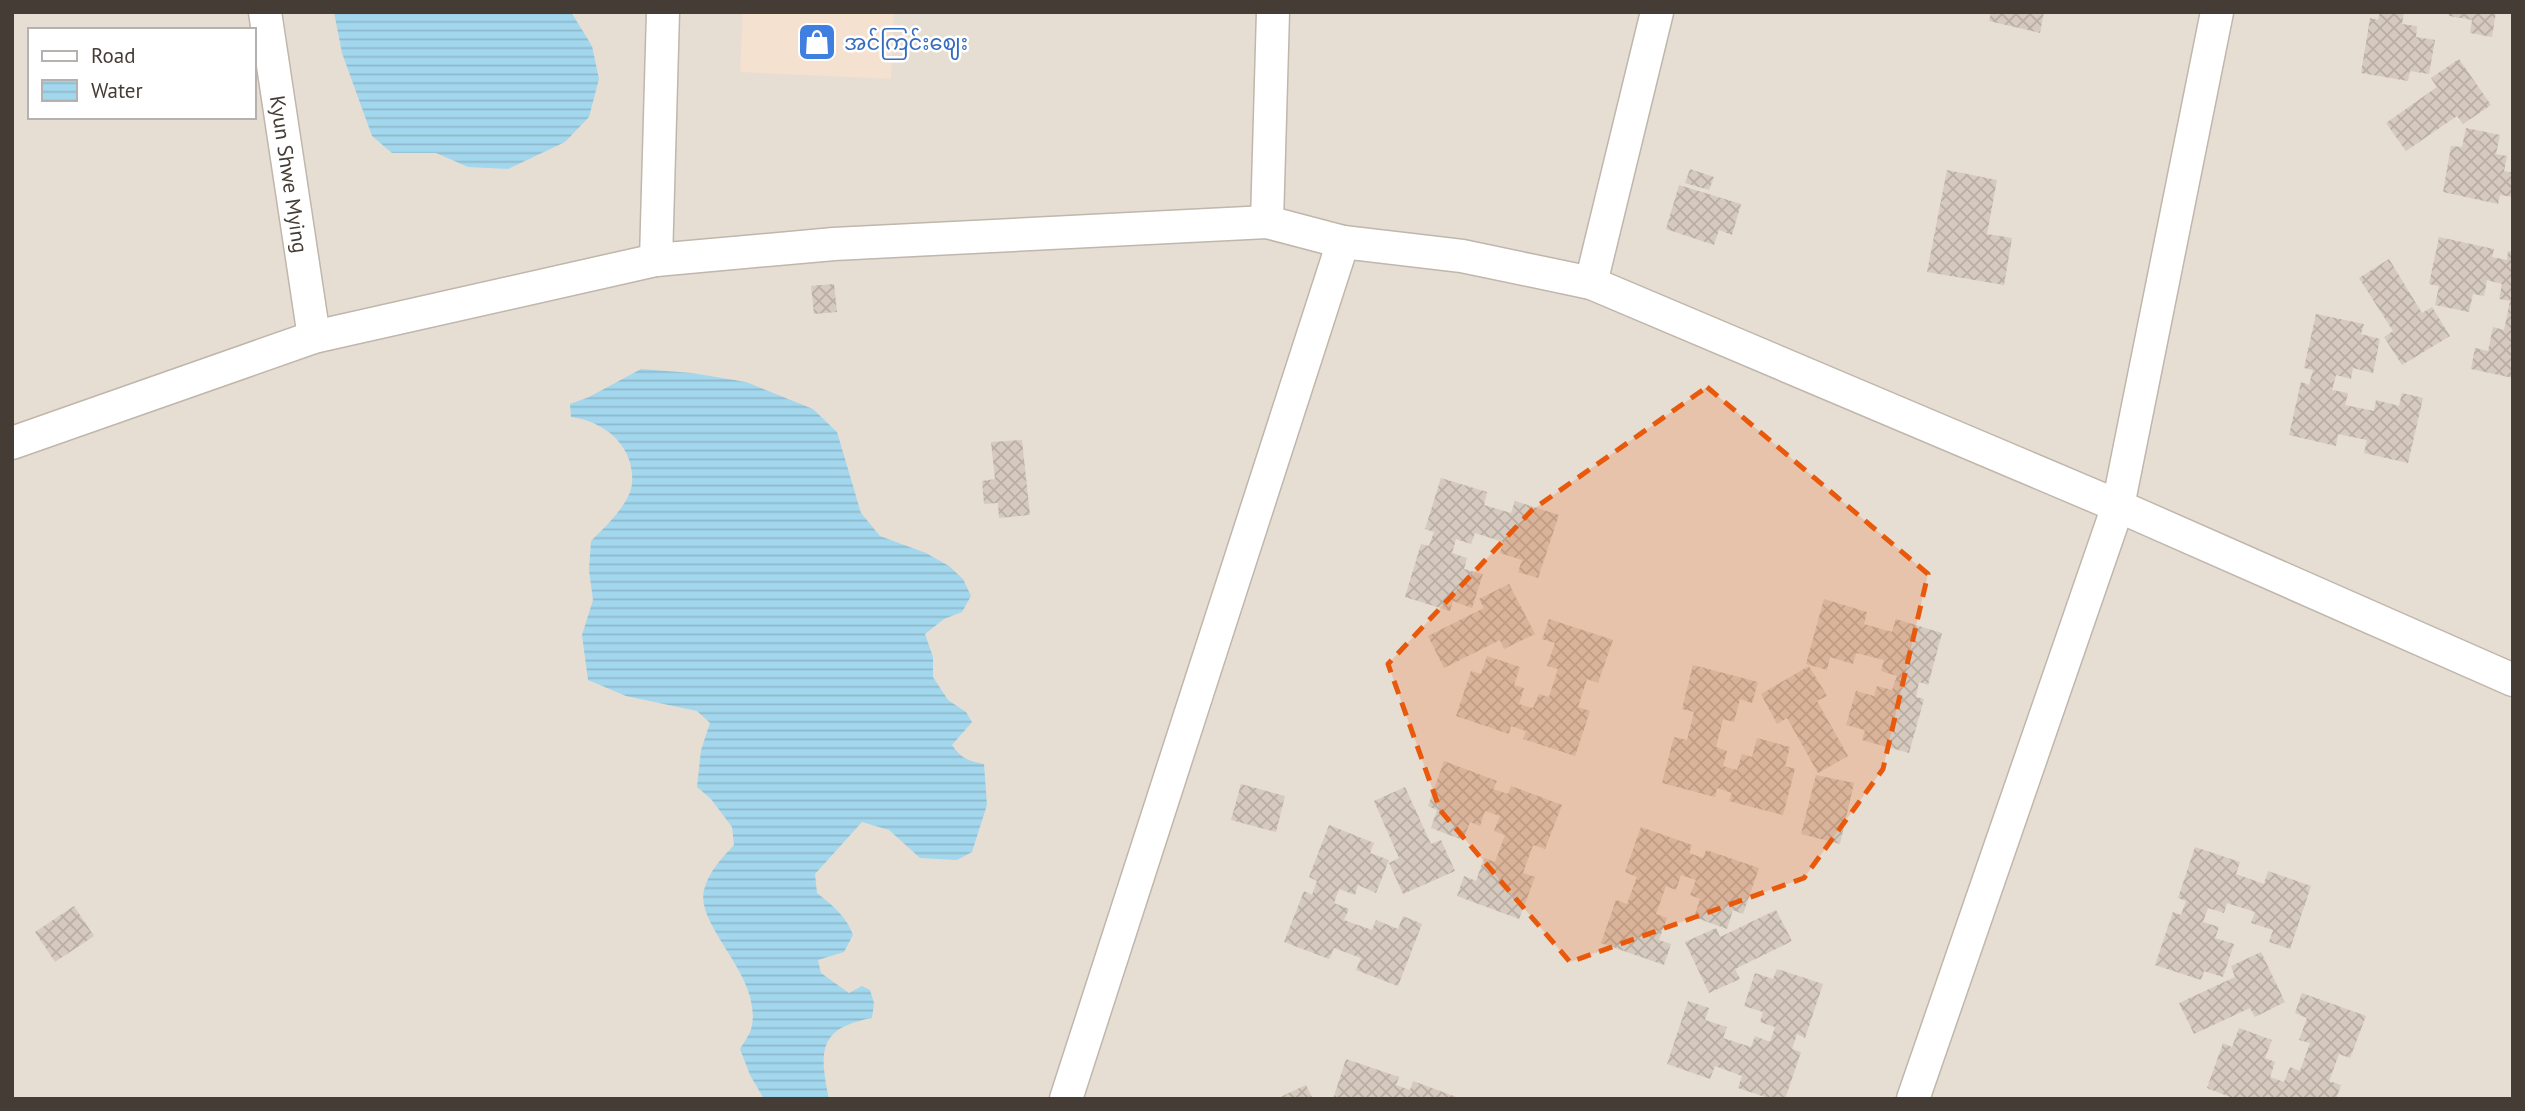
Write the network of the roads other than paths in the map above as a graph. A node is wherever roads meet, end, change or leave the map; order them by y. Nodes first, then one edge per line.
1 (265, 12) edge
2 (663, 12) edge
3 (1273, 12) edge
4 (1657, 12) edge
5 (2217, 12) edge
6 (1267, 222) junction
7 (1343, 242) junction
8 (656, 260) junction
9 (1591, 283) junction
10 (314, 337) junction
11 (12, 443) edge
12 (2118, 506) junction
13 (2513, 680) edge
14 (1066, 1099) edge
15 (1913, 1099) edge

1 - 10 street, Kyun Shwe Mying
2 - 8 street
3 - 6 street
4 - 9 street
5 - 12 street
6 - 7 street
6 - 8 street
7 - 9 street
7 - 14 street
8 - 10 street
9 - 12 street
10 - 11 street
12 - 13 street
12 - 15 street

